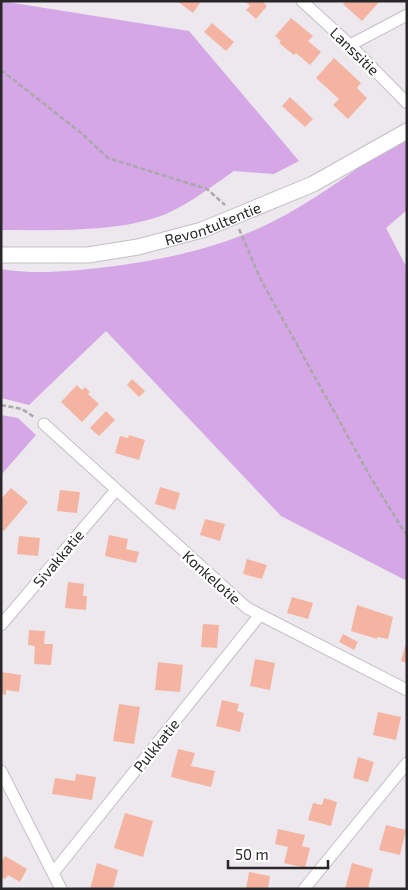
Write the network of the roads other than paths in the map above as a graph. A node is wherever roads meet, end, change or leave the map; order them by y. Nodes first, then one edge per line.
1 (302, 1) edge
2 (407, 15) edge
3 (350, 45) junction
4 (407, 103) edge
5 (407, 130) edge
6 (1, 255) edge
7 (44, 424) road end
8 (116, 490) junction
9 (259, 616) junction
10 (1, 626) edge
11 (407, 690) edge
12 (407, 763) edge
13 (1, 771) edge
14 (52, 873) junction
15 (60, 889) edge
16 (304, 889) edge

1 - 3 street, Lanssitie
2 - 3 street
3 - 4 street, Lanssitie
5 - 6 street, Revontultentie
7 - 8 street, Konkelotie
8 - 9 street, Konkelotie
8 - 10 street, Sivakkatie
9 - 11 street, Konkelotie
9 - 14 street, Pulkkatie
12 - 16 street
13 - 14 street
14 - 15 street

